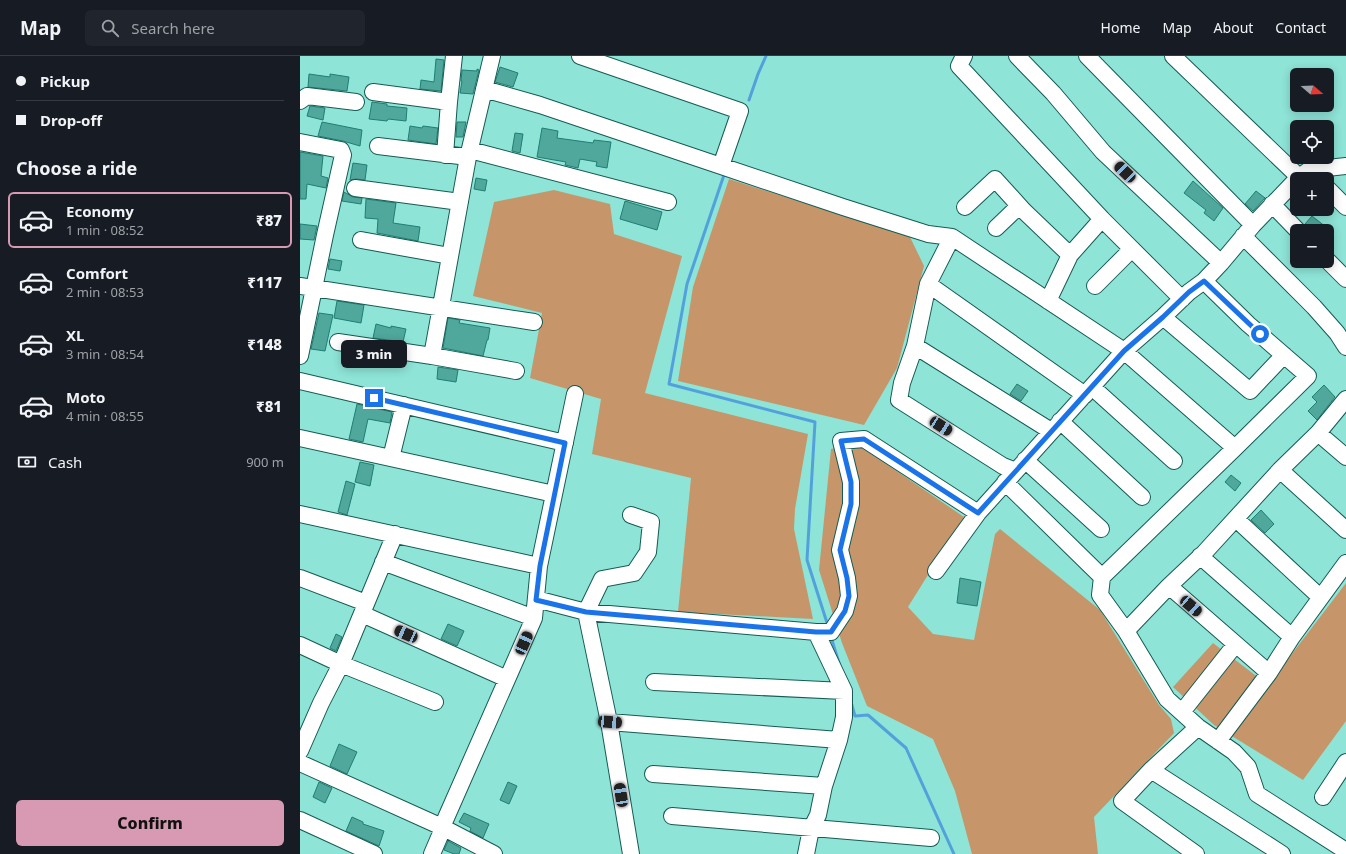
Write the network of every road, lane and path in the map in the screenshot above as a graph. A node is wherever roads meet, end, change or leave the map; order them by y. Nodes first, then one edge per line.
1 (454, 56) edge
2 (492, 56) edge
3 (580, 56) edge
4 (964, 56) edge
5 (1017, 56) edge
6 (1087, 56) edge
7 (1173, 56) edge
8 (484, 89) junction
9 (373, 92) dead end
10 (300, 101) edge
11 (356, 102) dead end
12 (449, 102) junction
13 (300, 142) edge
14 (378, 146) dead end
15 (469, 154) junction
16 (445, 155) junction
17 (721, 166) junction
18 (1346, 166) edge
19 (1299, 172) edge
20 (1323, 172) edge
21 (355, 188) dead end
22 (1290, 189) edge
23 (1334, 195) edge
24 (460, 202) junction
25 (668, 202) dead end
26 (1272, 204) junction
27 (1019, 206) junction
28 (965, 207) dead end
29 (1346, 207) edge
30 (1102, 219) junction
31 (1291, 224) edge
32 (996, 228) dead end
33 (1248, 230) junction
34 (952, 237) junction
35 (361, 240) dead end
36 (1132, 249) junction
37 (1070, 255) junction
38 (450, 256) junction
39 (1221, 263) junction
40 (1334, 267) edge
41 (1346, 279) edge
42 (1204, 281) junction
43 (928, 284) junction
44 (1095, 286) dead end
45 (307, 287) edge
46 (1182, 299) junction
47 (1048, 301) junction
48 (441, 308) junction
49 (1163, 317) junction
50 (534, 322) dead end
51 (338, 342) dead end
52 (916, 346) junction
53 (1346, 347) edge
54 (1124, 351) junction
55 (1284, 355) junction
56 (300, 356) edge
57 (432, 356) junction
58 (516, 371) dead end
59 (300, 381) edge
60 (1088, 391) junction
61 (575, 394) dead end
62 (1346, 399) edge
63 (404, 405) junction
64 (1055, 426) junction
65 (1318, 433) junction
66 (300, 438) edge
67 (565, 443) junction
68 (1235, 448) junction
69 (1346, 457) edge
70 (392, 458) junction
71 (1174, 461) dead end
72 (1280, 470) junction
73 (1015, 471) junction
74 (554, 494) junction
75 (1142, 497) dead end
76 (978, 513) junction
77 (300, 514) edge
78 (631, 514) dead end
79 (1236, 519) junction
80 (1101, 528) dead end
81 (1346, 530) edge
82 (395, 534) junction
83 (1200, 556) junction
84 (383, 562) junction
85 (1346, 563) edge
86 (540, 566) junction
87 (936, 571) dead end
88 (1102, 577) junction
89 (300, 578) edge
90 (1169, 586) junction
91 (1320, 597) junction
92 (536, 600) junction
93 (364, 609) junction
94 (586, 612) junction
95 (534, 618) junction
96 (824, 632) junction
97 (1126, 632) junction
98 (1292, 637) junction
99 (300, 645) edge
100 (1236, 645) junction
101 (341, 664) junction
102 (1269, 673) junction
103 (508, 679) junction
104 (654, 682) dead end
105 (844, 692) junction
106 (435, 702) dead end
107 (1182, 712) junction
108 (610, 722) junction
109 (1198, 727) junction
110 (839, 740) junction
111 (1218, 741) junction
112 (300, 751) edge
113 (1346, 762) edge
114 (300, 763) edge
115 (1151, 770) junction
116 (653, 774) dead end
117 (824, 786) junction
118 (1323, 797) dead end
119 (672, 816) dead end
120 (300, 820) edge
121 (442, 827) junction
122 (811, 829) junction
123 (930, 838) dead end
124 (1346, 851) edge
125 (374, 854) edge
126 (432, 854) edge
127 (494, 854) edge
128 (631, 854) edge
129 (806, 854) edge
130 (1196, 854) edge
131 (1282, 854) edge

1 - 12 street
2 - 8 street
3 - 17 street
4 - 30 street
5 - 39 street
6 - 33 street
7 - 19 street
8 - 15 street
8 - 17 street
9 - 12 street
10 - 11 street
12 - 16 street
13 - 45 street
14 - 16 street
15 - 16 street
15 - 24 street
15 - 25 street
17 - 34 street
18 - 20 street
21 - 24 street
22 - 26 street
23 - 29 street
24 - 38 street
26 - 31 street
26 - 33 street
27 - 28 street
27 - 32 street
27 - 37 street
30 - 36 street
30 - 37 street
33 - 39 street
33 - 53 street
34 - 43 street
34 - 47 street
35 - 38 street
36 - 44 street
36 - 46 street
37 - 47 street
38 - 48 street
39 - 42 street
40 - 41 street
42 - 46 street
42 - 55 street
43 - 52 street
43 - 60 street
45 - 48 street
45 - 56 street
46 - 49 street
47 - 54 street
48 - 50 street
48 - 57 street
49 - 54 street
49 - 55 street
51 - 57 street
52 - 64 street
52 - 73 street
54 - 60 street
54 - 68 street
55 - 68 street
57 - 58 street
59 - 63 street
60 - 64 street
60 - 71 street
61 - 67 street
62 - 65 street
63 - 67 street
63 - 70 street
64 - 73 street
64 - 75 street
65 - 69 street
65 - 72 street
66 - 70 street
67 - 74 street
68 - 88 street
70 - 74 street
72 - 79 street
72 - 81 street
73 - 76 street
73 - 80 street
73 - 88 street
74 - 86 street
76 - 87 street
76 - 96 street
77 - 82 street
78 - 94 street
79 - 83 street
79 - 91 street
82 - 84 street
82 - 86 street
83 - 90 street
83 - 98 street
84 - 93 street
84 - 95 street
85 - 91 street
86 - 92 street
88 - 97 street
89 - 93 street
90 - 97 street
90 - 100 street
91 - 98 street
92 - 94 street
92 - 95 street
93 - 101 street
93 - 103 street
94 - 96 street
94 - 108 street
95 - 103 street
96 - 105 street
97 - 107 street
98 - 102 street
99 - 101 street
100 - 102 street
100 - 107 street
101 - 106 street
101 - 112 street
102 - 111 street
103 - 121 street
104 - 105 street
105 - 110 street
107 - 109 street
108 - 110 street
108 - 128 street
109 - 111 street
109 - 115 street
110 - 117 street
111 - 124 street
113 - 118 street
114 - 121 street
115 - 130 street
115 - 131 street
116 - 117 street
117 - 122 street
119 - 122 street
120 - 125 street
121 - 126 street
121 - 127 street
122 - 123 street
122 - 129 street

